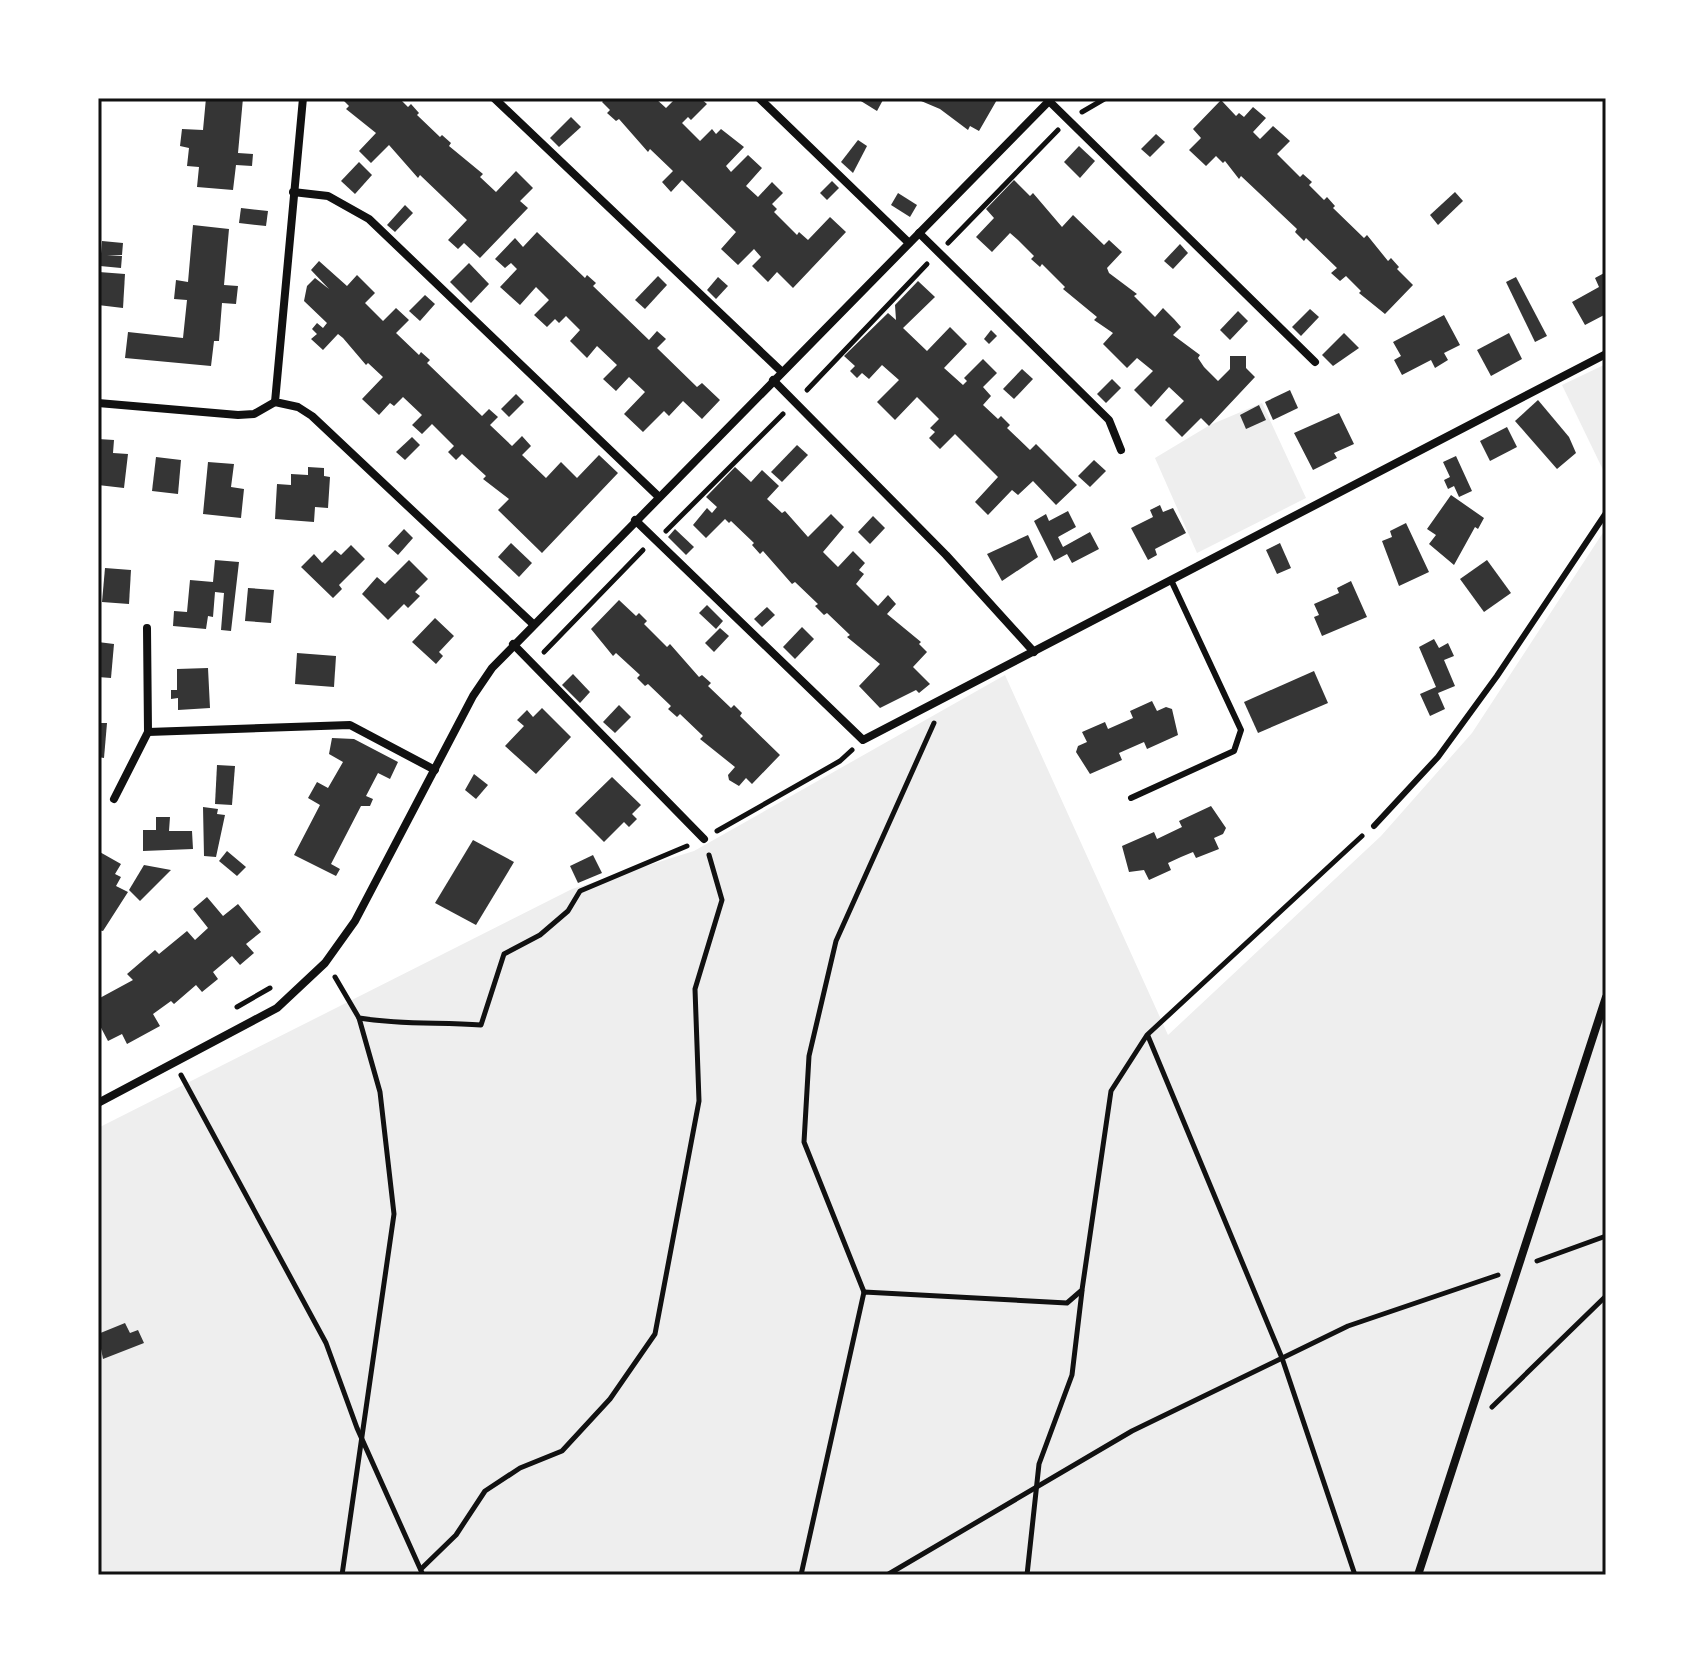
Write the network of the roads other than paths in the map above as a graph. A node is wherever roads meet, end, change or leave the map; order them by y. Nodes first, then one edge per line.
1 (303, 98) edge
2 (494, 98) edge
3 (759, 98) edge
4 (1051, 100) edge
5 (293, 192) junction
6 (919, 233) junction
7 (909, 243) junction
8 (1606, 354) edge
9 (1315, 362) dead end
10 (782, 372) junction
11 (773, 380) junction
12 (275, 402) junction
13 (98, 403) edge
14 (1121, 450) dead end
15 (659, 497) junction
16 (1606, 513) edge
17 (635, 520) junction
18 (1171, 580) junction
19 (533, 624) junction
20 (147, 628) dead end
21 (513, 644) junction
22 (1034, 652) junction
23 (148, 732) junction
24 (435, 770) junction
25 (1131, 798) dead end
26 (114, 799) dead end
27 (1374, 826) road end
28 (704, 839) road end
29 (1606, 997) edge
30 (98, 1103) edge
31 (1418, 1575) edge

1 - 5 street
2 - 10 street
3 - 7 street
4 - 6 street
4 - 9 street
5 - 12 street
5 - 15 street
6 - 7 street
6 - 14 street
7 - 10 street
8 - 18 street
10 - 11 street
11 - 15 street
11 - 22 street
12 - 13 street
12 - 19 street
15 - 17 street
16 - 27 lane
17 - 19 street
17 - 22 street
18 - 22 street
18 - 25 lane
19 - 21 street
20 - 23 street
21 - 24 street
21 - 28 street
23 - 24 street
23 - 26 street
24 - 30 street
29 - 31 street

